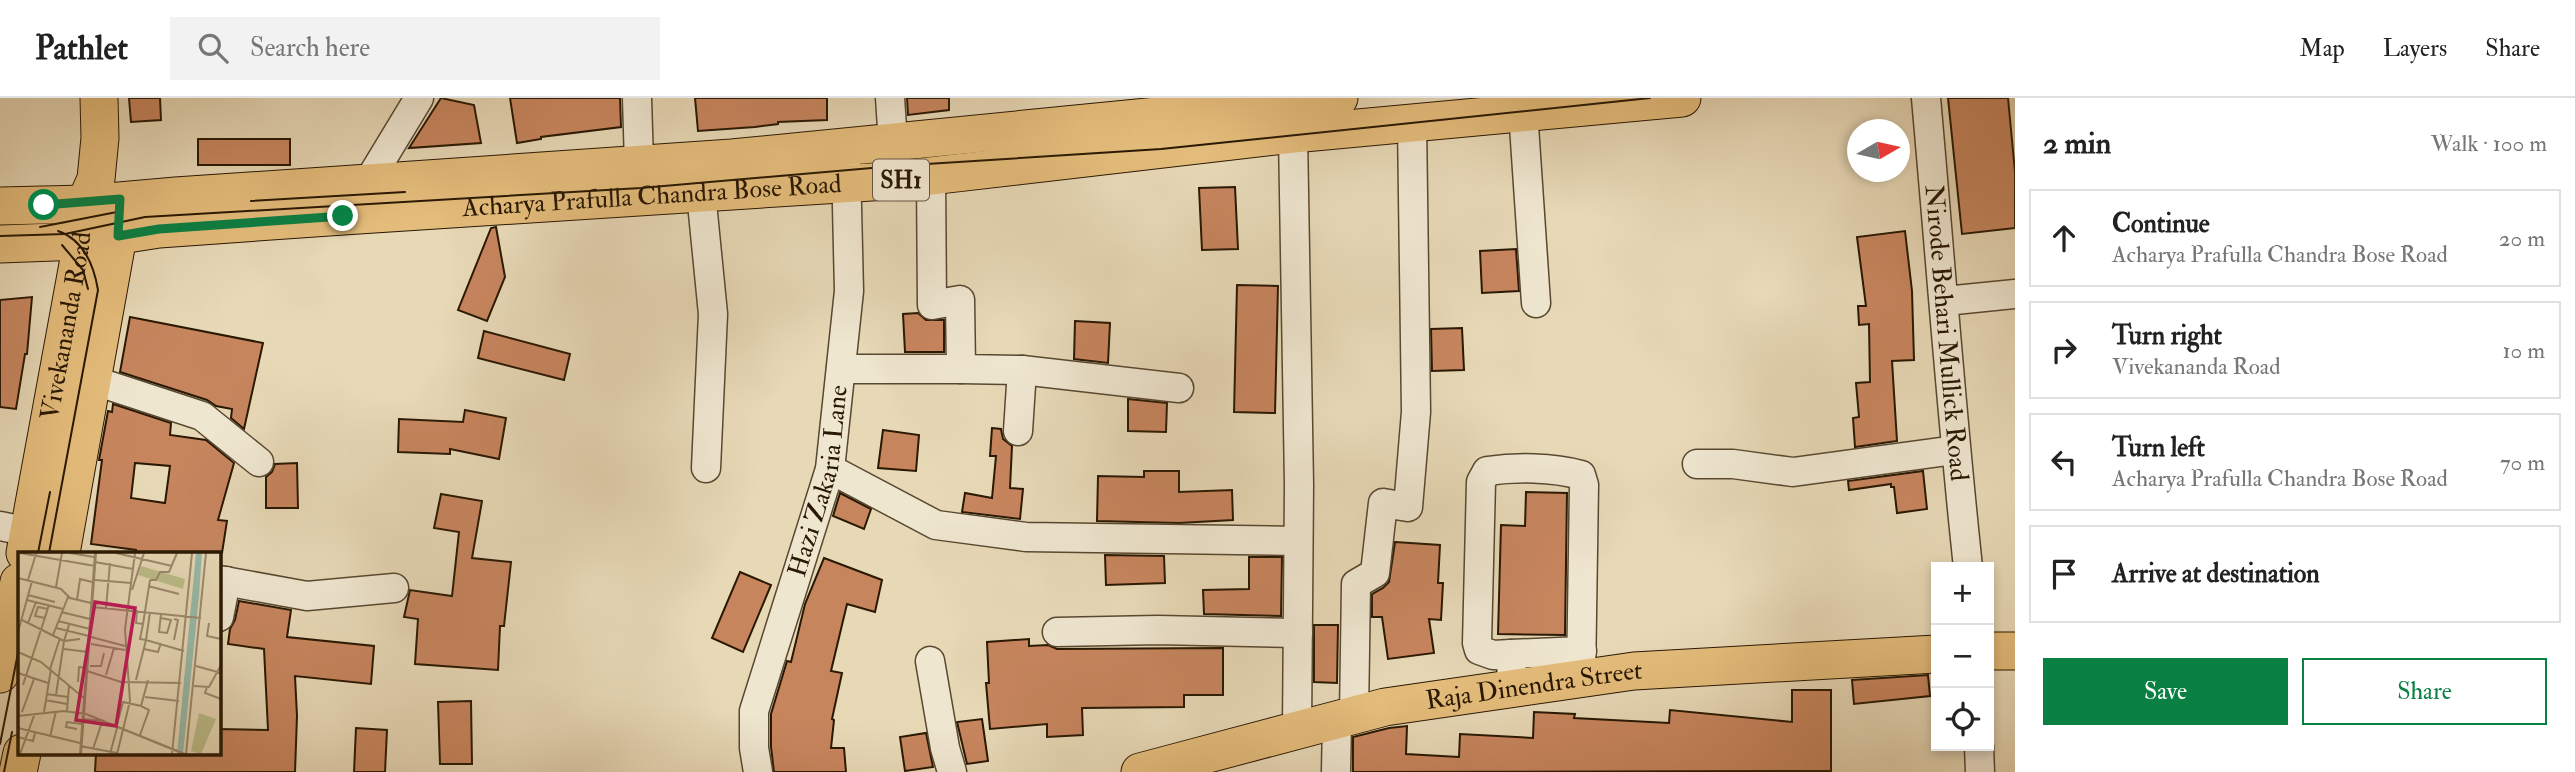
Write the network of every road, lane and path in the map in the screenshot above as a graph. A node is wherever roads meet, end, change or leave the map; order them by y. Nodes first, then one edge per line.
1 (99, 98) edge
2 (119, 98) edge
3 (419, 98) edge
4 (637, 98) edge
5 (890, 98) edge
6 (1339, 98) edge
7 (1682, 98) edge
8 (1926, 98) edge
9 (1160, 106) edge
10 (1523, 111) junction
11 (1289, 112) edge
12 (1412, 123) junction
13 (893, 142) junction
14 (846, 147) junction
15 (639, 163) junction
16 (931, 176) junction
17 (368, 182) junction
18 (846, 183) junction
19 (701, 192) junction
20 (102, 201) junction
21 (21, 206) edge
22 (343, 216) junction
23 (82, 241) junction
24 (21, 243) edge
25 (112, 266) junction
26 (2015, 294) edge
27 (1945, 302) junction
28 (1536, 303) dead end
29 (841, 369) junction
30 (961, 369) junction
31 (1022, 370) junction
32 (92, 380) junction
33 (1179, 388) dead end
34 (1018, 431) dead end
35 (1955, 450) junction
36 (258, 462) dead end
37 (1697, 464) dead end
38 (706, 468) dead end
39 (830, 469) junction
40 (1595, 479) dead end
41 (18, 537) edge
42 (1298, 541) junction
43 (61, 552) edge
44 (1967, 562) edge
45 (223, 580) edge
46 (18, 587) edge
47 (394, 588) dead end
48 (220, 608) edge
49 (1057, 632) dead end
50 (1298, 633) junction
51 (1994, 651) edge
52 (2015, 651) edge
53 (1931, 654) edge
54 (930, 662) dead end
55 (1584, 669) junction
56 (1511, 672) junction
57 (0, 674) edge
58 (1345, 718) junction
59 (1297, 730) junction
60 (1979, 751) edge
61 (22, 754) edge
62 (18, 772) edge
63 (758, 772) edge
64 (952, 772) edge
65 (1140, 772) edge
66 (1336, 772) edge
67 (1980, 772) edge

1 - 20 main road, Vivekananda Road
2 - 20 main road, Vivekananda Road
3 - 17 street
4 - 15 street
5 - 13 street
6 - 11 main road, Acharya Prafulla Chandra Bose Road / SH1
7 - 10 main road, Acharya Prafulla Chandra Bose Road / SH1
8 - 27 street, Nirode Behari Mullick Road
9 - 11 main road, Acharya Prafulla Chandra Bose Road / SH1
9 - 13 main road, Acharya Prafulla Chandra Bose Road / SH1
10 - 12 main road, Acharya Prafulla Chandra Bose Road / SH1
10 - 28 street
11 - 12 main road, Acharya Prafulla Chandra Bose Road / SH1
11 - 16 main road, Acharya Prafulla Chandra Bose Road / SH1
11 - 42 street
12 - 58 street
13 - 14 main road, Acharya Prafulla Chandra Bose Road / SH1
14 - 15 main road, Acharya Prafulla Chandra Bose Road / SH1
14 - 18 street, Hazi Zakaria Lane
15 - 17 main road, Acharya Prafulla Chandra Bose Road / SH1
16 - 18 main road, Acharya Prafulla Chandra Bose Road / SH1
16 - 30 street
17 - 20 main road, Acharya Prafulla Chandra Bose Road / SH1
17 - 22 street
18 - 19 main road, Acharya Prafulla Chandra Bose Road / SH1
18 - 29 street, Hazi Zakaria Lane
19 - 22 main road, Acharya Prafulla Chandra Bose Road / SH1
19 - 38 street
20 - 21 main road, Acharya Prafulla Chandra Bose Road / SH1
20 - 23 main road, Vivekananda Road
20 - 25 main road, Vivekananda Road
22 - 25 main road, Acharya Prafulla Chandra Bose Road / SH1
23 - 24 main road, Acharya Prafulla Chandra Bose Road / SH1
23 - 25 main road, Acharya Prafulla Chandra Bose Road / SH1
23 - 41 main road, Vivekananda Road
25 - 32 main road, Vivekananda Road
26 - 27 street
27 - 35 street, Nirode Behari Mullick Road
29 - 30 street
29 - 39 street, Hazi Zakaria Lane
30 - 31 street
31 - 33 street
31 - 34 street
32 - 36 street
32 - 43 main road, Vivekananda Road
35 - 37 street
35 - 44 street, Nirode Behari Mullick Road
39 - 42 street
39 - 63 street, Hazi Zakaria Lane
40 - 55 street
42 - 50 street
45 - 47 street
45 - 48 street
46 - 57 main road
49 - 50 street
50 - 59 street
51 - 52 main road
53 - 55 main road, Raja Dinendra Street
54 - 64 street
55 - 56 main road, Raja Dinendra Street
55 - 56 street
56 - 58 main road, Raja Dinendra Street
58 - 59 main road, Raja Dinendra Street
58 - 66 street
59 - 65 main road, Raja Dinendra Street
60 - 67 street
61 - 62 main road

